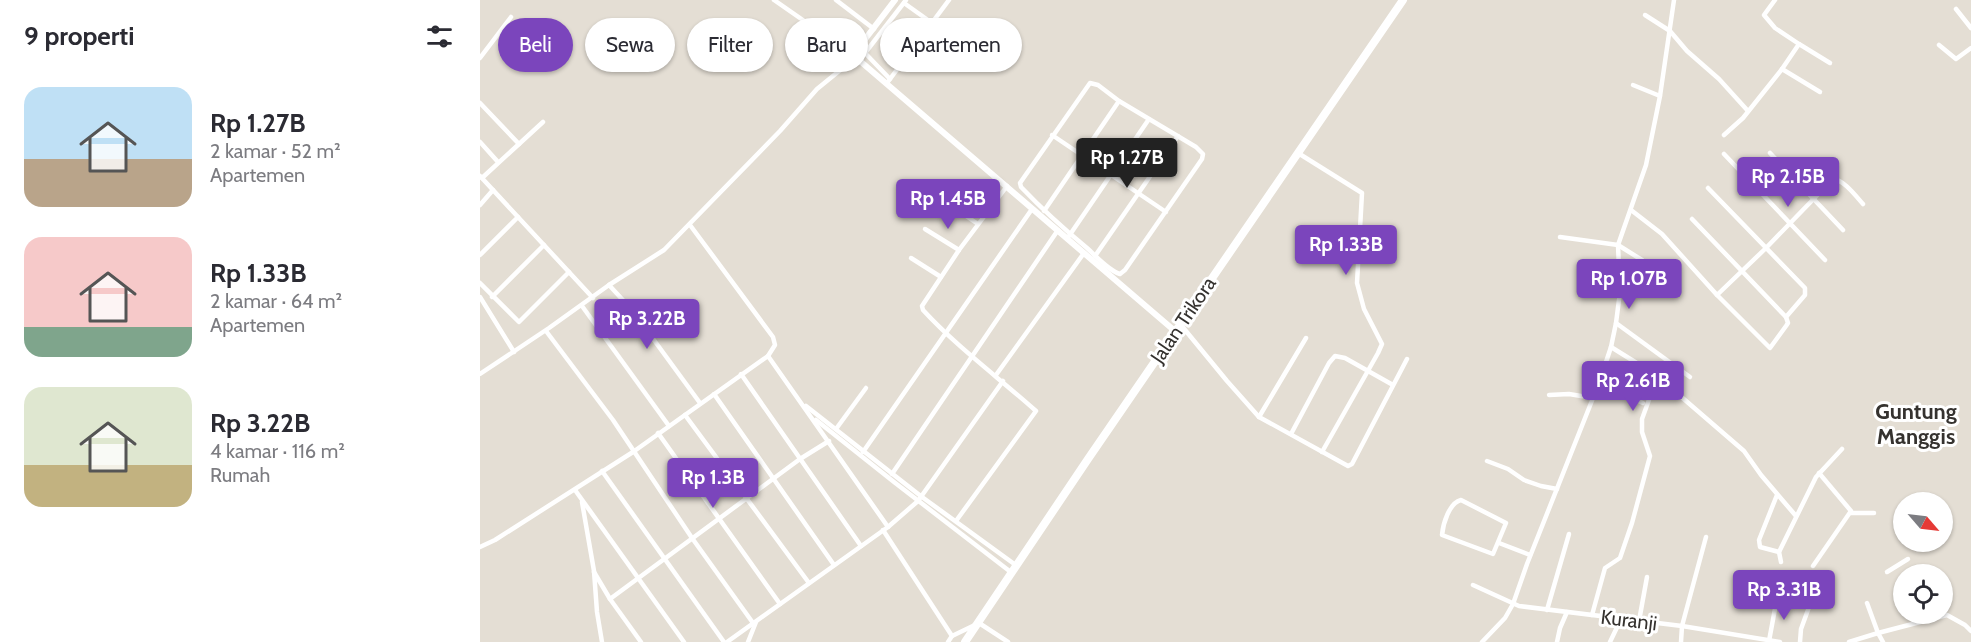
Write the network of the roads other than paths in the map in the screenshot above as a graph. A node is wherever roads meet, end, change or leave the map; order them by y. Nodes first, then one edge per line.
1 (774, 0) edge
2 (836, 0) edge
3 (949, 0) edge
4 (1403, 0) edge
5 (1674, 0) edge
6 (1775, 0) edge
7 (892, 1) edge
8 (905, 1) edge
9 (1956, 9) dead end
10 (1645, 15) dead end
11 (800, 18) edge
12 (926, 18) edge
13 (936, 18) edge
14 (1971, 28) edge
15 (874, 29) junction
16 (1670, 31) junction
17 (498, 36) edge
18 (868, 36) edge
19 (1799, 44) junction
20 (1939, 45) dead end
21 (1971, 48) edge
22 (480, 58) edge
23 (1830, 63) dead end
24 (868, 66) edge
25 (1782, 69) junction
26 (838, 72) edge
27 (896, 72) edge
28 (889, 81) junction
29 (1633, 85) dead end
30 (1820, 92) dead end
31 (1660, 96) junction
32 (1119, 101) junction
33 (480, 103) edge
34 (1748, 111) junction
35 (1149, 119) junction
36 (543, 122) dead end
37 (1052, 135) junction
38 (1724, 135) dead end
39 (1178, 136) junction
40 (480, 142) edge
41 (519, 144) junction
42 (1298, 153) junction
43 (1770, 153) dead end
44 (1724, 154) dead end
45 (1082, 155) junction
46 (498, 162) junction
47 (1111, 175) junction
48 (481, 177) edge
49 (1007, 186) junction
50 (983, 188) dead end
51 (1708, 188) dead end
52 (494, 190) junction
53 (1138, 193) junction
54 (1813, 198) junction
55 (948, 204) dead end
56 (1863, 204) dead end
57 (480, 205) edge
58 (1032, 209) junction
59 (1631, 210) junction
60 (959, 211) junction
61 (1044, 211) junction
62 (1166, 212) junction
63 (518, 217) junction
64 (1692, 219) dead end
65 (1790, 223) junction
66 (978, 224) junction
67 (690, 225) junction
68 (925, 229) dead end
69 (1058, 230) junction
70 (1843, 230) dead end
71 (1069, 236) junction
72 (1560, 237) dead end
73 (544, 245) junction
74 (1618, 245) junction
75 (1766, 248) junction
76 (959, 250) junction
77 (1084, 253) junction
78 (480, 255) edge
79 (1095, 256) junction
80 (911, 258) dead end
81 (1642, 260) dead end
82 (1825, 260) dead end
83 (1741, 271) junction
84 (569, 272) junction
85 (941, 277) junction
86 (480, 283) edge
87 (609, 285) junction
88 (1717, 295) junction
89 (480, 297) edge
90 (492, 297) junction
91 (593, 298) junction
92 (582, 306) junction
93 (1786, 317) junction
94 (1616, 323) junction
95 (1178, 328) junction
96 (546, 331) junction
97 (945, 334) junction
98 (1306, 338) dead end
99 (1611, 346) junction
100 (514, 352) junction
101 (768, 356) junction
102 (972, 356) junction
103 (1407, 359) dead end
104 (1368, 371) junction
105 (480, 374) edge
106 (741, 374) junction
107 (996, 375) junction
108 (1690, 377) dead end
109 (1003, 381) junction
110 (1664, 382) junction
111 (1599, 383) junction
112 (1393, 385) junction
113 (867, 388) dead end
114 (714, 394) junction
115 (1549, 395) dead end
116 (1593, 398) junction
117 (799, 401) junction
118 (700, 403) junction
119 (1643, 403) dead end
120 (809, 413) junction
121 (685, 415) junction
122 (1259, 417) junction
123 (669, 426) junction
124 (836, 429) junction
125 (658, 432) junction
126 (1290, 434) junction
127 (829, 441) junction
128 (1842, 449) dead end
129 (633, 452) junction
130 (863, 452) junction
131 (1322, 452) junction
132 (801, 459) junction
133 (1487, 461) dead end
134 (602, 471) junction
135 (1819, 473) junction
136 (892, 474) junction
137 (773, 479) junction
138 (575, 489) junction
139 (1557, 489) junction
140 (1777, 495) junction
141 (582, 499) junction
142 (746, 499) junction
143 (920, 499) junction
144 (1851, 513) junction
145 (1874, 513) dead end
146 (1796, 516) junction
147 (719, 518) junction
148 (956, 521) junction
149 (888, 527) junction
150 (883, 530) junction
151 (1569, 534) dead end
152 (1706, 537) dead end
153 (692, 538) junction
154 (1499, 543) junction
155 (861, 546) junction
156 (480, 547) edge
157 (1779, 552) junction
158 (1530, 555) junction
159 (664, 559) junction
160 (1908, 559) dead end
161 (1781, 562) dead end
162 (834, 565) junction
163 (1813, 566) dead end
164 (1014, 570) junction
165 (594, 571) junction
166 (1887, 572) dead end
167 (1647, 577) dead end
168 (638, 578) junction
169 (809, 583) junction
170 (1473, 585) dead end
171 (610, 598) junction
172 (1777, 598) dead end
173 (1812, 599) dead end
174 (1868, 603) dead end
175 (780, 604) junction
176 (1513, 604) junction
177 (1547, 610) junction
178 (1567, 612) junction
179 (1592, 615) junction
180 (1621, 619) junction
181 (1639, 621) junction
182 (755, 622) junction
183 (979, 623) junction
184 (1682, 626) junction
185 (1971, 631) edge
186 (1719, 633) junction
187 (1878, 633) junction
188 (952, 636) junction
189 (1769, 640) junction
190 (602, 642) edge
191 (641, 642) edge
192 (684, 642) edge
193 (725, 642) edge
194 (748, 642) edge
195 (948, 642) edge
196 (965, 642) edge
197 (1008, 642) edge
198 (1482, 642) edge
199 (1557, 642) edge
200 (1610, 642) edge
201 (1681, 642) edge
202 (1717, 642) edge
203 (1780, 642) edge
204 (1800, 642) edge
205 (1849, 642) edge
206 (1883, 642) edge

1 - 11 street
2 - 15 street
3 - 13 street
4 - 42 main road, Jalan Trikora
5 - 16 street
6 - 19 street
7 - 15 street
8 - 12 street
8 - 28 street
9 - 14 street
10 - 16 street
15 - 18 street
16 - 31 street
16 - 34 street
17 - 22 street
19 - 23 street
19 - 25 street
20 - 21 street
24 - 28 street
25 - 30 street
25 - 34 street
26 - 67 street
27 - 28 street
28 - 49 street
29 - 31 street
31 - 59 street
32 - 35 street
32 - 37 street
32 - 45 street
33 - 41 street
34 - 38 street
35 - 39 street
35 - 47 street
36 - 41 street
37 - 45 street
37 - 61 street
39 - 53 street
39 - 62 street
40 - 46 street
41 - 46 street
42 - 95 main road, Jalan Trikora
42 - 104 street
43 - 54 street
44 - 65 street
45 - 47 street
45 - 61 street
46 - 48 street
47 - 53 street
47 - 71 street
48 - 52 street
49 - 58 street
49 - 66 street
50 - 60 street
51 - 75 street
52 - 57 street
52 - 63 street
53 - 62 street
53 - 79 street
54 - 56 street
54 - 65 street
54 - 70 street
55 - 60 street
58 - 69 street
58 - 97 street
59 - 74 street
59 - 88 street
60 - 66 street
61 - 71 street
62 - 79 street
63 - 73 street
63 - 78 street
64 - 83 street
65 - 75 street
65 - 82 street
66 - 76 street
67 - 87 street
67 - 101 street
68 - 76 street
69 - 71 street
69 - 102 street
71 - 77 street
71 - 79 street
72 - 74 street
73 - 84 street
73 - 90 street
74 - 81 street
74 - 94 street
75 - 83 street
75 - 93 street
76 - 85 street
77 - 95 street
77 - 107 street
80 - 85 street
83 - 88 street
83 - 93 street
84 - 90 street
84 - 91 street
85 - 97 street
86 - 90 street
87 - 91 street
87 - 118 street
88 - 93 street
89 - 100 street
91 - 92 street
92 - 96 street
92 - 123 street
94 - 99 street
94 - 108 street
95 - 122 street
95 - 164 main road, Jalan Trikora
96 - 100 street
96 - 129 street
97 - 102 street
97 - 130 street
98 - 122 street
99 - 110 street
99 - 111 street
100 - 105 street
101 - 106 street
101 - 117 street
102 - 107 street
102 - 136 street
103 - 112 street
104 - 112 street
104 - 126 street
104 - 131 street
106 - 114 street
106 - 132 street
107 - 109 street
109 - 143 street
109 - 148 street
110 - 140 street
110 - 179 street
111 - 116 street
111 - 119 street
112 - 131 street
113 - 124 street
114 - 118 street
114 - 137 street
115 - 116 street
116 - 139 street
117 - 120 street
117 - 124 street
118 - 121 street
120 - 127 street
120 - 143 street
121 - 123 street
121 - 142 street
122 - 126 street
123 - 125 street
124 - 130 street
125 - 129 street
125 - 147 street
126 - 131 street
127 - 132 street
127 - 149 street
128 - 135 street
129 - 134 street
129 - 153 street
130 - 136 street
132 - 137 street
132 - 155 street
133 - 139 street
134 - 138 street
134 - 159 street
135 - 144 street
135 - 146 street
136 - 143 street
137 - 142 street
137 - 162 street
138 - 141 street
138 - 156 street
139 - 158 street
140 - 146 street
140 - 157 street
141 - 165 street
141 - 168 street
142 - 147 street
142 - 169 street
143 - 148 street
143 - 149 street
143 - 164 street
144 - 145 street
144 - 163 street
146 - 157 street
147 - 153 street
147 - 175 street
148 - 164 street
149 - 150 street
150 - 155 street
150 - 188 street
151 - 177 street
152 - 184 street
153 - 159 street
153 - 182 street
154 - 154 street
154 - 158 street
155 - 162 street
157 - 161 street
158 - 176 street
159 - 168 street
159 - 193 street
160 - 166 street
162 - 169 street
164 - 183 main road, Jalan Trikora
165 - 171 street
165 - 190 street
167 - 181 street
168 - 171 street
168 - 192 street
169 - 175 street
170 - 176 street, Kuranji
171 - 191 street
172 - 189 street
173 - 204 street
174 - 187 street
175 - 182 street
176 - 177 street, Kuranji
176 - 198 street
177 - 178 street, Kuranji
178 - 179 street, Kuranji
178 - 199 street
179 - 180 street, Kuranji
180 - 181 street, Kuranji
180 - 200 street
181 - 184 street, Kuranji
182 - 193 street
182 - 194 street
183 - 188 street
183 - 196 main road, Jalan Trikora
183 - 197 street
184 - 186 street, Kuranji
184 - 201 street
185 - 187 street
186 - 189 street, Kuranji
186 - 202 street
187 - 205 street
187 - 206 street
188 - 195 street
189 - 203 street, Kuranji

